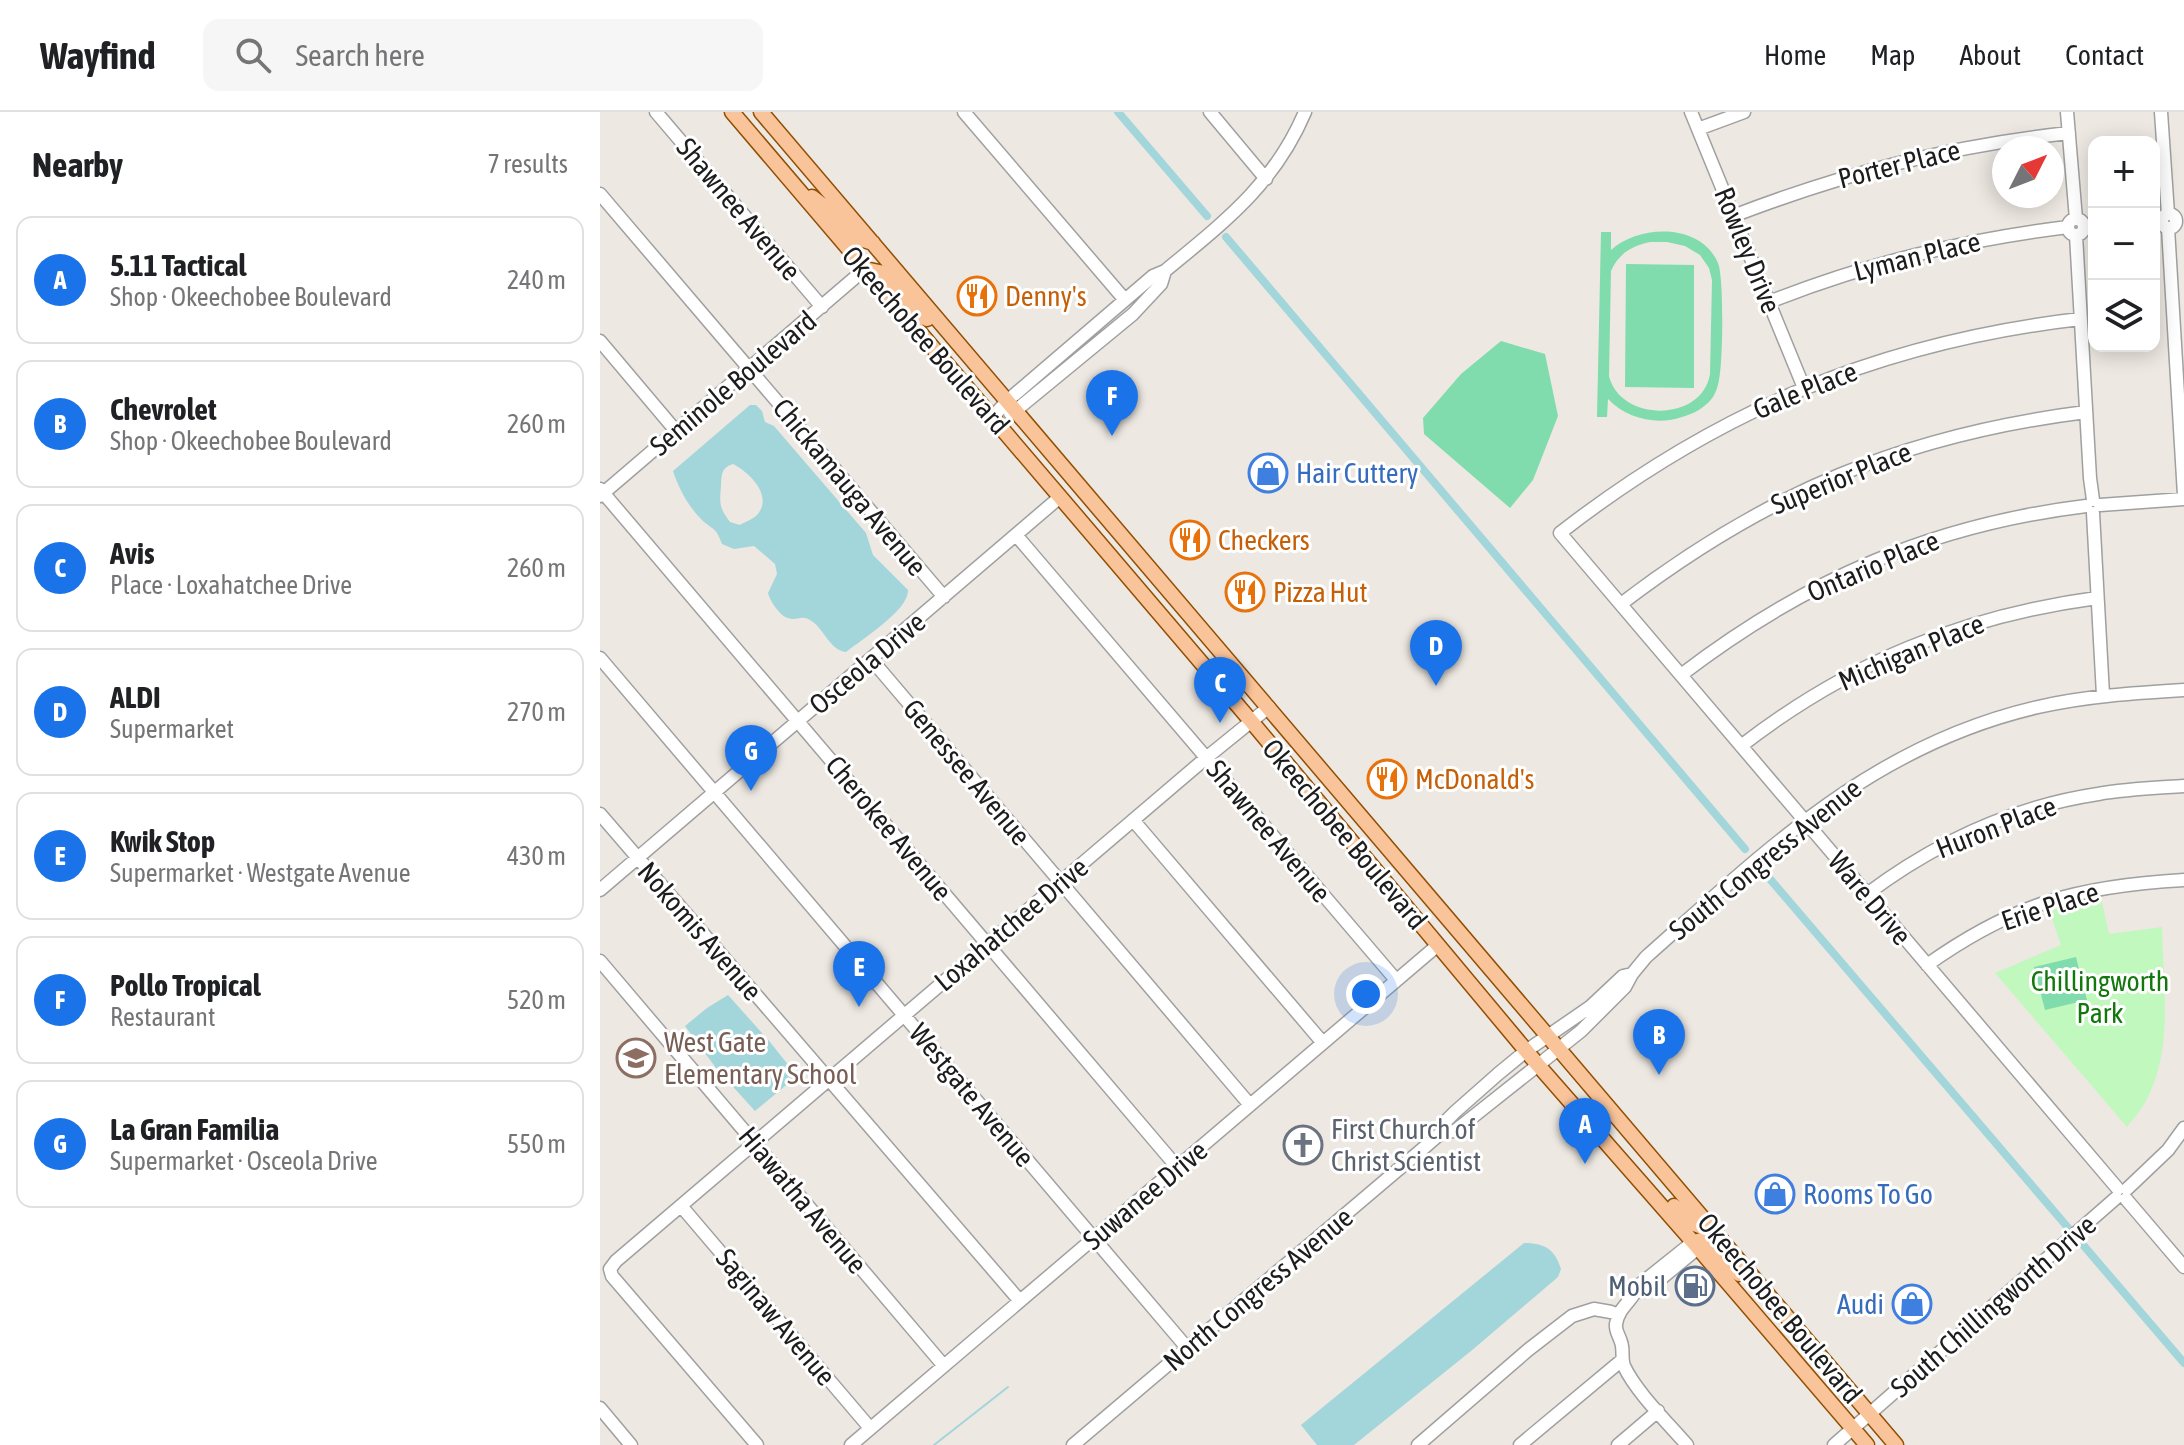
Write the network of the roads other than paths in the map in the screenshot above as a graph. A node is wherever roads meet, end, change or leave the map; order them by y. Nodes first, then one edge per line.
1 (656, 112) edge
2 (732, 112) edge
3 (761, 112) edge
4 (964, 112) edge
5 (1210, 112) edge
6 (1305, 112) edge
7 (1691, 112) edge
8 (1744, 112) edge
9 (2067, 112) edge
10 (2161, 112) edge
11 (1698, 129) junction
12 (2069, 133) junction
13 (787, 177) junction
14 (1266, 179) junction
15 (600, 194) edge
16 (1733, 216) junction
17 (2169, 220) edge
18 (2080, 226) edge
19 (873, 243) junction
20 (865, 269) junction
21 (1165, 271) junction
22 (1125, 300) junction
23 (1769, 302) junction
24 (822, 307) junction
25 (2178, 313) edge
26 (2080, 319) junction
27 (1089, 331) junction
28 (953, 338) junction
29 (600, 341) edge
30 (1085, 354) junction
31 (749, 369) junction
32 (1804, 388) junction
33 (1011, 406) junction
34 (2181, 406) edge
35 (2086, 412) junction
36 (992, 418) junction
37 (676, 431) junction
38 (601, 493) edge
39 (1060, 497) junction
40 (2184, 497) edge
41 (2093, 506) junction
42 (1560, 533) joint
43 (1016, 535) junction
44 (944, 597) junction
45 (2097, 598) junction
46 (1621, 604) junction
47 (600, 658) edge
48 (871, 659) junction
49 (1681, 675) junction
50 (2184, 690) edge
51 (2103, 695) junction
52 (1269, 707) junction
53 (798, 721) junction
54 (1251, 721) junction
55 (1741, 746) junction
56 (1206, 758) junction
57 (2184, 786) edge
58 (715, 793) junction
59 (600, 814) edge
60 (1133, 820) junction
61 (1804, 820) junction
62 (637, 858) junction
63 (2184, 880) edge
64 (1060, 882) junction
65 (600, 890) edge
66 (1867, 894) junction
67 (987, 944) junction
68 (1438, 945) junction
69 (600, 961) edge
70 (1927, 965) junction
71 (1632, 974) junction
72 (1396, 980) junction
73 (904, 1015) junction
74 (1548, 1037) junction
75 (1323, 1043) junction
76 (1560, 1050) junction
77 (1526, 1051) junction
78 (1538, 1065) junction
79 (828, 1080) junction
80 (1250, 1105) junction
81 (2184, 1128) edge
82 (1442, 1132) junction
83 (755, 1143) junction
84 (1177, 1167) junction
85 (1651, 1194) junction
86 (2122, 1194) junction
87 (682, 1207) junction
88 (1708, 1224) junction
89 (1094, 1238) junction
90 (1696, 1245) junction
91 (2184, 1267) edge
92 (1762, 1287) junction
93 (1020, 1301) junction
94 (1619, 1315) junction
95 (1188, 1349) junction
96 (1622, 1360) junction
97 (944, 1366) junction
98 (600, 1408) edge
99 (1658, 1411) junction
100 (1870, 1414) junction
101 (870, 1428) junction
102 (1853, 1429) junction
103 (631, 1445) edge
104 (757, 1445) edge
105 (851, 1445) edge
106 (1073, 1445) edge
107 (1418, 1445) edge
108 (1520, 1445) edge
109 (1618, 1445) edge
110 (1687, 1445) edge
111 (1834, 1445) edge
112 (1867, 1445) edge
113 (1896, 1445) edge

1 - 24 street, Shawnee Avenue
2 - 13 main road, Okeechobee Boulevard
3 - 19 main road, Okeechobee Boulevard
4 - 22 street
5 - 14 street
6 - 14 street
7 - 11 street, Rowley Drive
8 - 11 street
9 - 12 street
10 - 17 street
11 - 16 street, Rowley Drive
12 - 16 street, Porter Place
12 - 18 street
13 - 19 main road
13 - 20 main road, Okeechobee Boulevard
14 - 21 street
15 - 31 street, Chickamauga Avenue
16 - 23 street, Rowley Drive
17 - 25 street
18 - 23 street, Lyman Place
18 - 26 street
19 - 28 main road, Okeechobee Boulevard
20 - 24 street, Seminole Boulevard
20 - 28 main road
20 - 36 main road, Okeechobee Boulevard
21 - 22 street
21 - 30 street
22 - 27 street
23 - 32 street, Rowley Drive
24 - 31 street, Seminole Boulevard
25 - 34 street
26 - 32 street, Gale Place
26 - 35 street
27 - 30 street
27 - 33 street
28 - 33 main road, Okeechobee Boulevard
29 - 37 street
30 - 33 street
31 - 37 street, Seminole Boulevard
31 - 44 street, Chickamauga Avenue
32 - 42 street, Gale Place
33 - 36 street
33 - 52 main road, Okeechobee Boulevard
34 - 40 street
35 - 41 street
35 - 46 street, Superior Place
36 - 39 main road, Okeechobee Boulevard
37 - 38 street, Seminole Boulevard
38 - 53 street, Cherokee Avenue
39 - 43 street, Osceola Drive
39 - 54 main road, Okeechobee Boulevard
40 - 41 street, Ontario Place
41 - 45 street
41 - 49 street, Ontario Place
42 - 46 street, Ware Drive
43 - 44 street, Osceola Drive
43 - 56 street, Shawnee Avenue
44 - 48 street, Osceola Drive
45 - 51 street
45 - 55 street, Michigan Place
46 - 49 street, Ware Drive
47 - 58 street, Westgate Avenue
48 - 53 street, Osceola Drive
48 - 64 street, Genessee Avenue
49 - 55 street, Ware Drive
50 - 51 street, South Congress Avenue
51 - 61 street, South Congress Avenue
52 - 54 street, Loxahatchee Drive
52 - 74 main road, Okeechobee Boulevard
53 - 58 street, Osceola Drive
53 - 67 street, Cherokee Avenue
54 - 56 street, Loxahatchee Drive
54 - 68 main road, Okeechobee Boulevard
55 - 61 street, Ware Drive
56 - 60 street, Loxahatchee Drive
56 - 72 street, Shawnee Avenue
57 - 66 street, Huron Place
58 - 62 street, Osceola Drive
58 - 73 street, Westgate Avenue
59 - 62 street, Nokomis Avenue
60 - 64 street, Loxahatchee Drive
60 - 75 street
61 - 66 street, Ware Drive
61 - 71 street, South Congress Avenue
62 - 65 street, Osceola Drive
62 - 79 street, Nokomis Avenue
63 - 70 street, Erie Place
64 - 67 street, Loxahatchee Drive
64 - 80 street, Genessee Avenue
66 - 70 street, Ware Drive
67 - 73 street, Loxahatchee Drive
67 - 84 street, Cherokee Avenue
68 - 72 street, Suwanee Drive
68 - 77 main road, Okeechobee Boulevard
69 - 83 street, Hiawatha Avenue
70 - 86 street, Ware Drive
71 - 74 street, South Congress Avenue
71 - 76 street, South Congress Avenue
72 - 75 street, Suwanee Drive
73 - 79 street, Loxahatchee Drive
73 - 89 street, Westgate Avenue
74 - 76 main road, Okeechobee Boulevard
74 - 77 street, North Congress Avenue
75 - 80 street, Suwanee Drive
76 - 78 street, North Congress Avenue
76 - 88 main road, Okeechobee Boulevard
77 - 78 main road, Okeechobee Boulevard
77 - 82 street, North Congress Avenue
78 - 82 street, North Congress Avenue
78 - 85 main road, Okeechobee Boulevard
79 - 83 street, Loxahatchee Drive
79 - 93 street, Nokomis Avenue
80 - 84 street, Suwanee Drive
81 - 86 street, South Chillingworth Drive
82 - 95 street, North Congress Avenue
83 - 87 street, Loxahatchee Drive
83 - 97 street, Hiawatha Avenue
84 - 89 street, Suwanee Drive
85 - 88 main road
85 - 90 main road, Okeechobee Boulevard
86 - 91 street, Ware Drive
86 - 100 street, South Chillingworth Drive
87 - 101 street, Saginaw Avenue
87 - 104 street, Loxahatchee Drive
88 - 92 main road, Okeechobee Boulevard
89 - 93 street, Suwanee Drive
89 - 95 street, Westgate Avenue
90 - 92 main road
90 - 94 street
90 - 102 main road, Okeechobee Boulevard
92 - 100 main road, Okeechobee Boulevard
93 - 97 street, Suwanee Drive
94 - 96 street
94 - 107 street
95 - 106 street, North Congress Avenue
96 - 99 street
96 - 108 street
97 - 101 street, Suwanee Drive
98 - 103 street
99 - 109 street
99 - 110 street
100 - 102 street, South Chillingworth Drive
100 - 113 main road, Okeechobee Boulevard
101 - 105 street, Suwanee Drive
102 - 111 street, South Chillingworth Drive
102 - 112 main road, Okeechobee Boulevard

